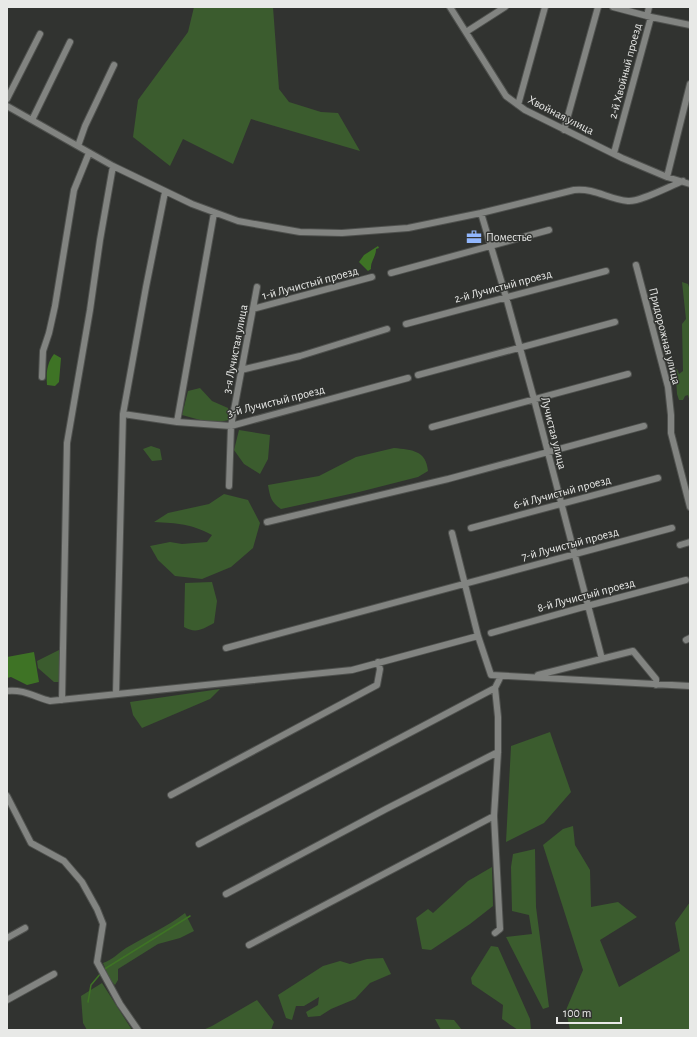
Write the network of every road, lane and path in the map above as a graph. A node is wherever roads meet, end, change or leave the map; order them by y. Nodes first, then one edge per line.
1 (450, 7) edge
2 (505, 7) edge
3 (545, 7) edge
4 (598, 7) edge
5 (613, 7) edge
6 (649, 7) edge
7 (649, 17) junction
8 (690, 25) edge
9 (466, 32) junction
10 (40, 34) dead end
11 (70, 42) dead end
12 (114, 65) dead end
13 (690, 84) edge
14 (7, 99) edge
15 (518, 105) junction
16 (9, 109) edge
17 (32, 120) junction
18 (564, 130) junction
19 (78, 146) junction
20 (89, 153) junction
21 (614, 154) junction
22 (113, 166) junction
23 (667, 177) junction
24 (683, 181) junction
25 (690, 184) edge
26 (165, 192) junction
27 (214, 213) junction
28 (481, 213) junction
29 (549, 230) dead end
30 (491, 246) junction
31 (636, 265) dead end
32 (606, 271) dead end
33 (391, 273) dead end
34 (372, 277) dead end
35 (257, 287) dead end
36 (506, 297) junction
37 (253, 309) junction
38 (615, 322) dead end
39 (406, 324) dead end
40 (387, 329) dead end
41 (520, 348) junction
42 (241, 370) junction
43 (628, 374) dead end
44 (418, 375) dead end
45 (42, 377) dead end
46 (408, 378) dead end
47 (534, 399) junction
48 (123, 414) junction
49 (177, 422) junction
50 (231, 426) junction
51 (644, 426) dead end
52 (432, 427) dead end
53 (548, 453) junction
54 (658, 478) dead end
55 (229, 486) dead end
56 (561, 504) junction
57 (690, 507) edge
58 (268, 522) dead end
59 (471, 528) dead end
60 (672, 528) dead end
61 (452, 533) dead end
62 (690, 542) edge
63 (680, 545) dead end
64 (574, 555) junction
65 (686, 580) dead end
66 (464, 584) junction
67 (587, 606) junction
68 (491, 633) dead end
69 (478, 636) junction
70 (226, 648) dead end
71 (602, 659) junction
72 (378, 662) junction
73 (501, 676) junction
74 (533, 677) junction
75 (656, 685) junction
76 (690, 686) edge
77 (495, 688) junction
78 (7, 691) edge
79 (116, 694) junction
80 (62, 700) junction
81 (498, 752) junction
82 (171, 795) dead end
83 (7, 796) edge
84 (494, 816) junction
85 (199, 844) dead end
86 (226, 894) dead end
87 (25, 928) dead end
88 (495, 933) dead end
89 (7, 938) edge
90 (249, 945) dead end
91 (54, 974) dead end
92 (7, 1000) edge
93 (138, 1030) edge

1 - 9 street, Хвойная улица
2 - 9 street
3 - 15 street
4 - 18 street
5 - 7 street
6 - 7 street, 2-й Хвойный проезд
7 - 8 street
7 - 21 street, 2-й Хвойный проезд
9 - 15 street, Хвойная улица
10 - 14 street
11 - 17 street
12 - 19 street
13 - 23 street
15 - 18 street, Хвойная улица
16 - 17 street
17 - 19 street
18 - 21 street, Хвойная улица
19 - 20 street
20 - 22 street
20 - 45 street
21 - 23 street, Хвойная улица
22 - 26 street
22 - 80 street
23 - 24 street, Хвойная улица
24 - 25 street, Хвойная улица
24 - 28 street
26 - 27 street
26 - 48 street
27 - 28 street
27 - 49 street
28 - 30 street, Лучистая улица
29 - 30 street
30 - 33 street
30 - 36 street, Лучистая улица
31 - 57 street, Придорожная улица
32 - 36 street, 2-й Лучистый проезд
34 - 37 street, 1-й Лучистый проезд
35 - 37 street, 3-я Лучистая улица
36 - 39 street, 2-й Лучистый проезд
36 - 41 street, Лучистая улица
37 - 42 street, 3-я Лучистая улица
38 - 41 street
40 - 42 street
41 - 44 street
41 - 47 street, Лучистая улица
42 - 50 street, 3-я Лучистая улица
43 - 47 street
46 - 50 street, 3-й Лучистый проезд
47 - 52 street
47 - 53 street, Лучистая улица
48 - 49 street, 3-й Лучистый проезд
48 - 79 street
49 - 50 street, 3-й Лучистый проезд
50 - 55 street, 3-я Лучистая улица
51 - 53 street
53 - 56 street, Лучистая улица
53 - 58 street
54 - 56 street, 6-й Лучистый проезд
56 - 59 street, 6-й Лучистый проезд
56 - 64 street, Лучистая улица
60 - 64 street, 7-й Лучистый проезд
61 - 66 street
62 - 63 street
64 - 66 street, 7-й Лучистый проезд
64 - 67 street, Лучистая улица
65 - 67 street, 8-й Лучистый проезд
66 - 69 street
66 - 70 street, 7-й Лучистый проезд
67 - 68 street, 8-й Лучистый проезд
67 - 71 street, Лучистая улица
69 - 72 street
69 - 73 street
71 - 74 street
71 - 75 street
72 - 79 street
72 - 82 street
73 - 74 street
73 - 77 street
74 - 75 street
75 - 76 street
77 - 81 street
77 - 85 street
78 - 80 street
79 - 80 street
81 - 84 street
81 - 86 street
83 - 93 street
84 - 88 street
84 - 90 street
87 - 89 street
91 - 92 street

